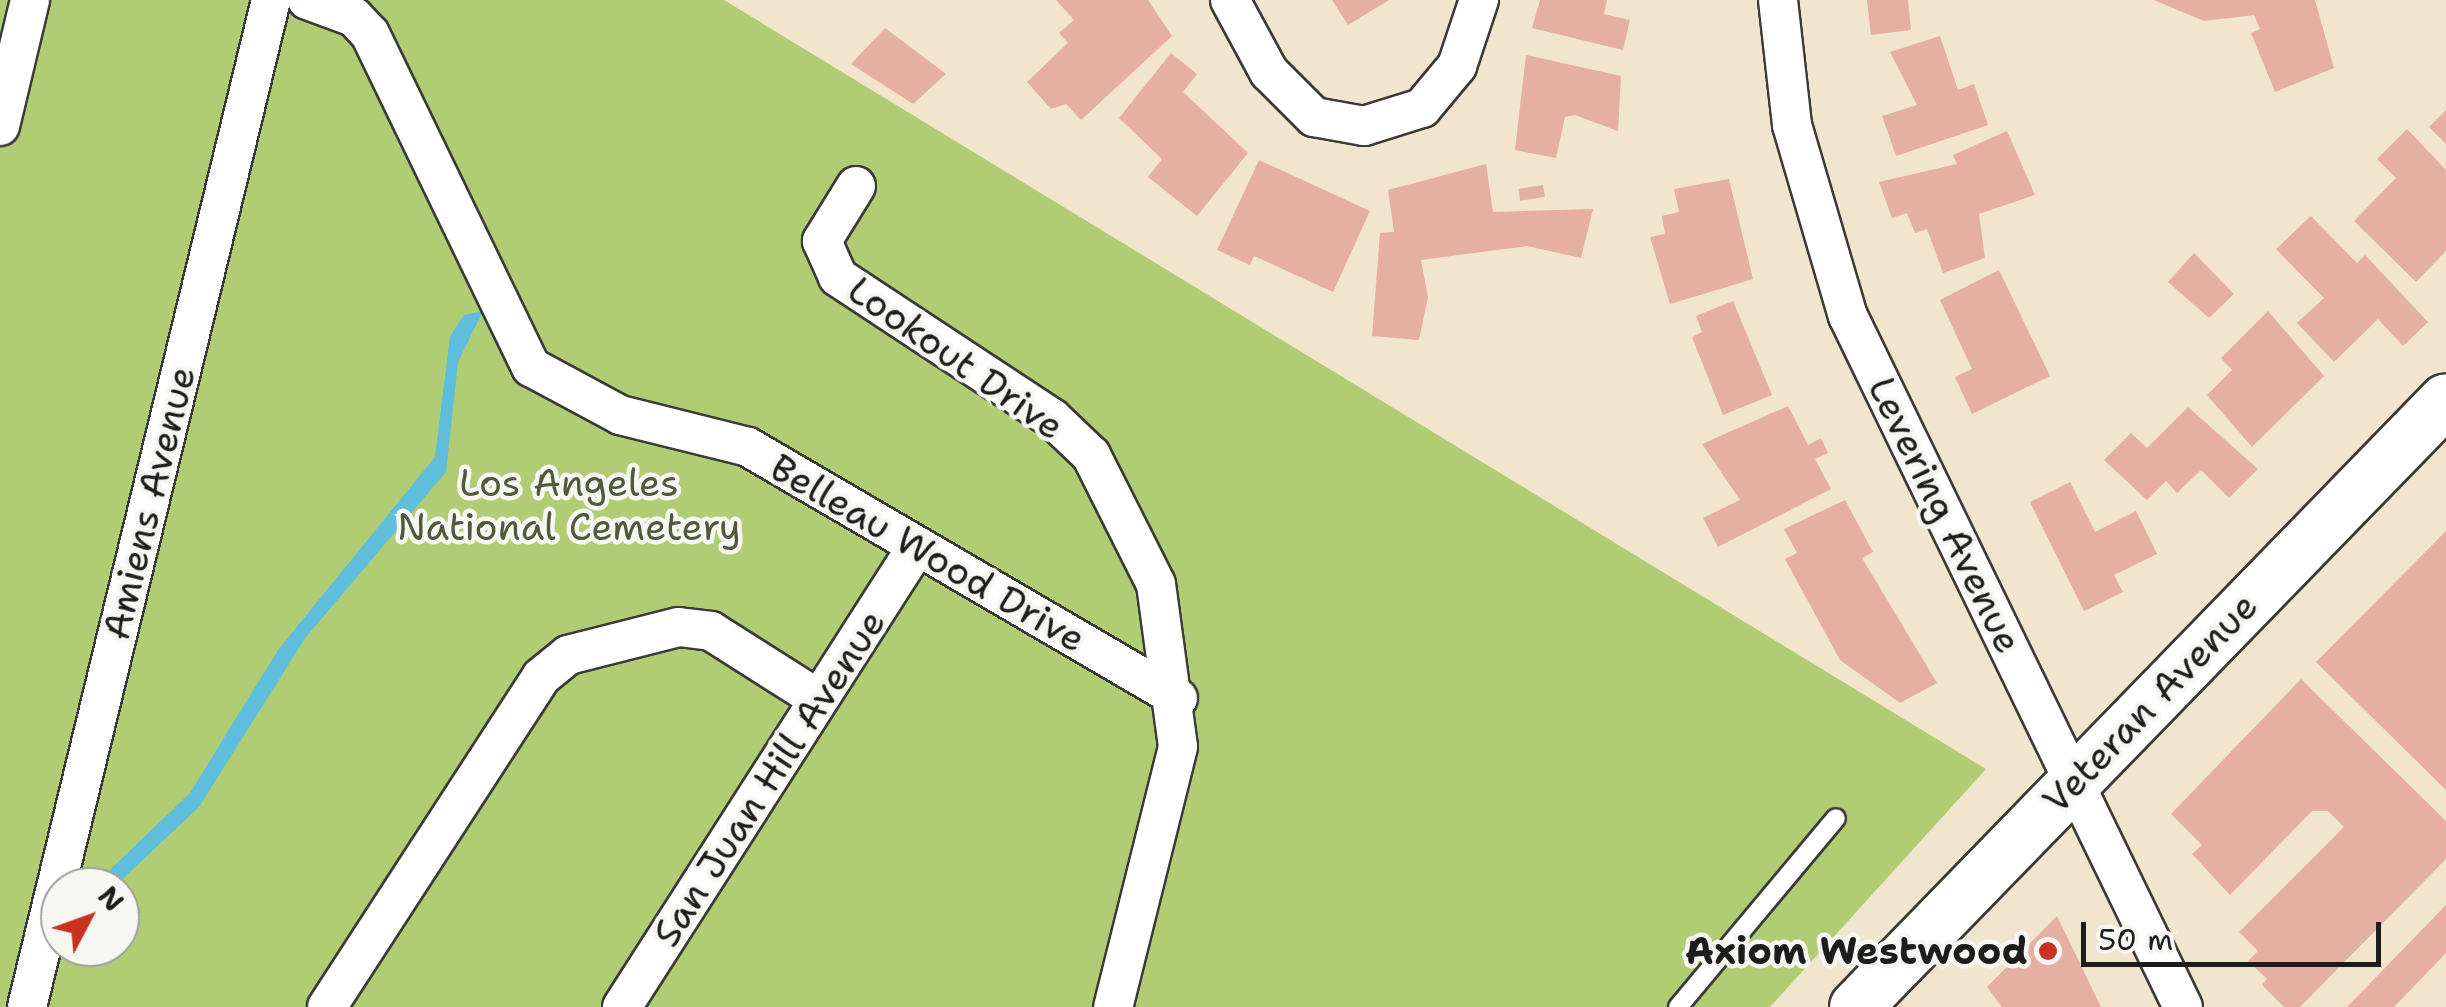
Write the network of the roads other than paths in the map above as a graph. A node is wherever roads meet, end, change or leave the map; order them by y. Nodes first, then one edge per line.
1 (30, 0) edge
2 (271, 0) edge
3 (306, 0) edge
4 (1230, 0) edge
5 (1480, 0) edge
6 (1778, 0) edge
7 (0, 126) edge
8 (856, 186) dead end
9 (2446, 400) edge
10 (916, 548) junction
11 (1178, 698) junction
12 (818, 699) junction
13 (2073, 781) junction
14 (1836, 818) dead end
15 (27, 1007) edge
16 (328, 1007) edge
17 (622, 1007) edge
18 (1113, 1007) edge
19 (1678, 1007) edge
20 (1856, 1007) edge
21 (2183, 1007) edge

1 - 7 street
2 - 15 street, Amiens Avenue
3 - 10 street, Belleau Wood Drive
4 - 5 street
6 - 13 street, Levering Avenue
8 - 11 street, Lookout Drive
9 - 13 street, Veteran Avenue
10 - 11 street, Belleau Wood Drive
10 - 12 street, San Juan Hill Avenue
11 - 18 street, Lookout Drive
12 - 16 street
12 - 17 street, San Juan Hill Avenue
13 - 20 street, Veteran Avenue
13 - 21 street, Levering Avenue
14 - 19 lane

